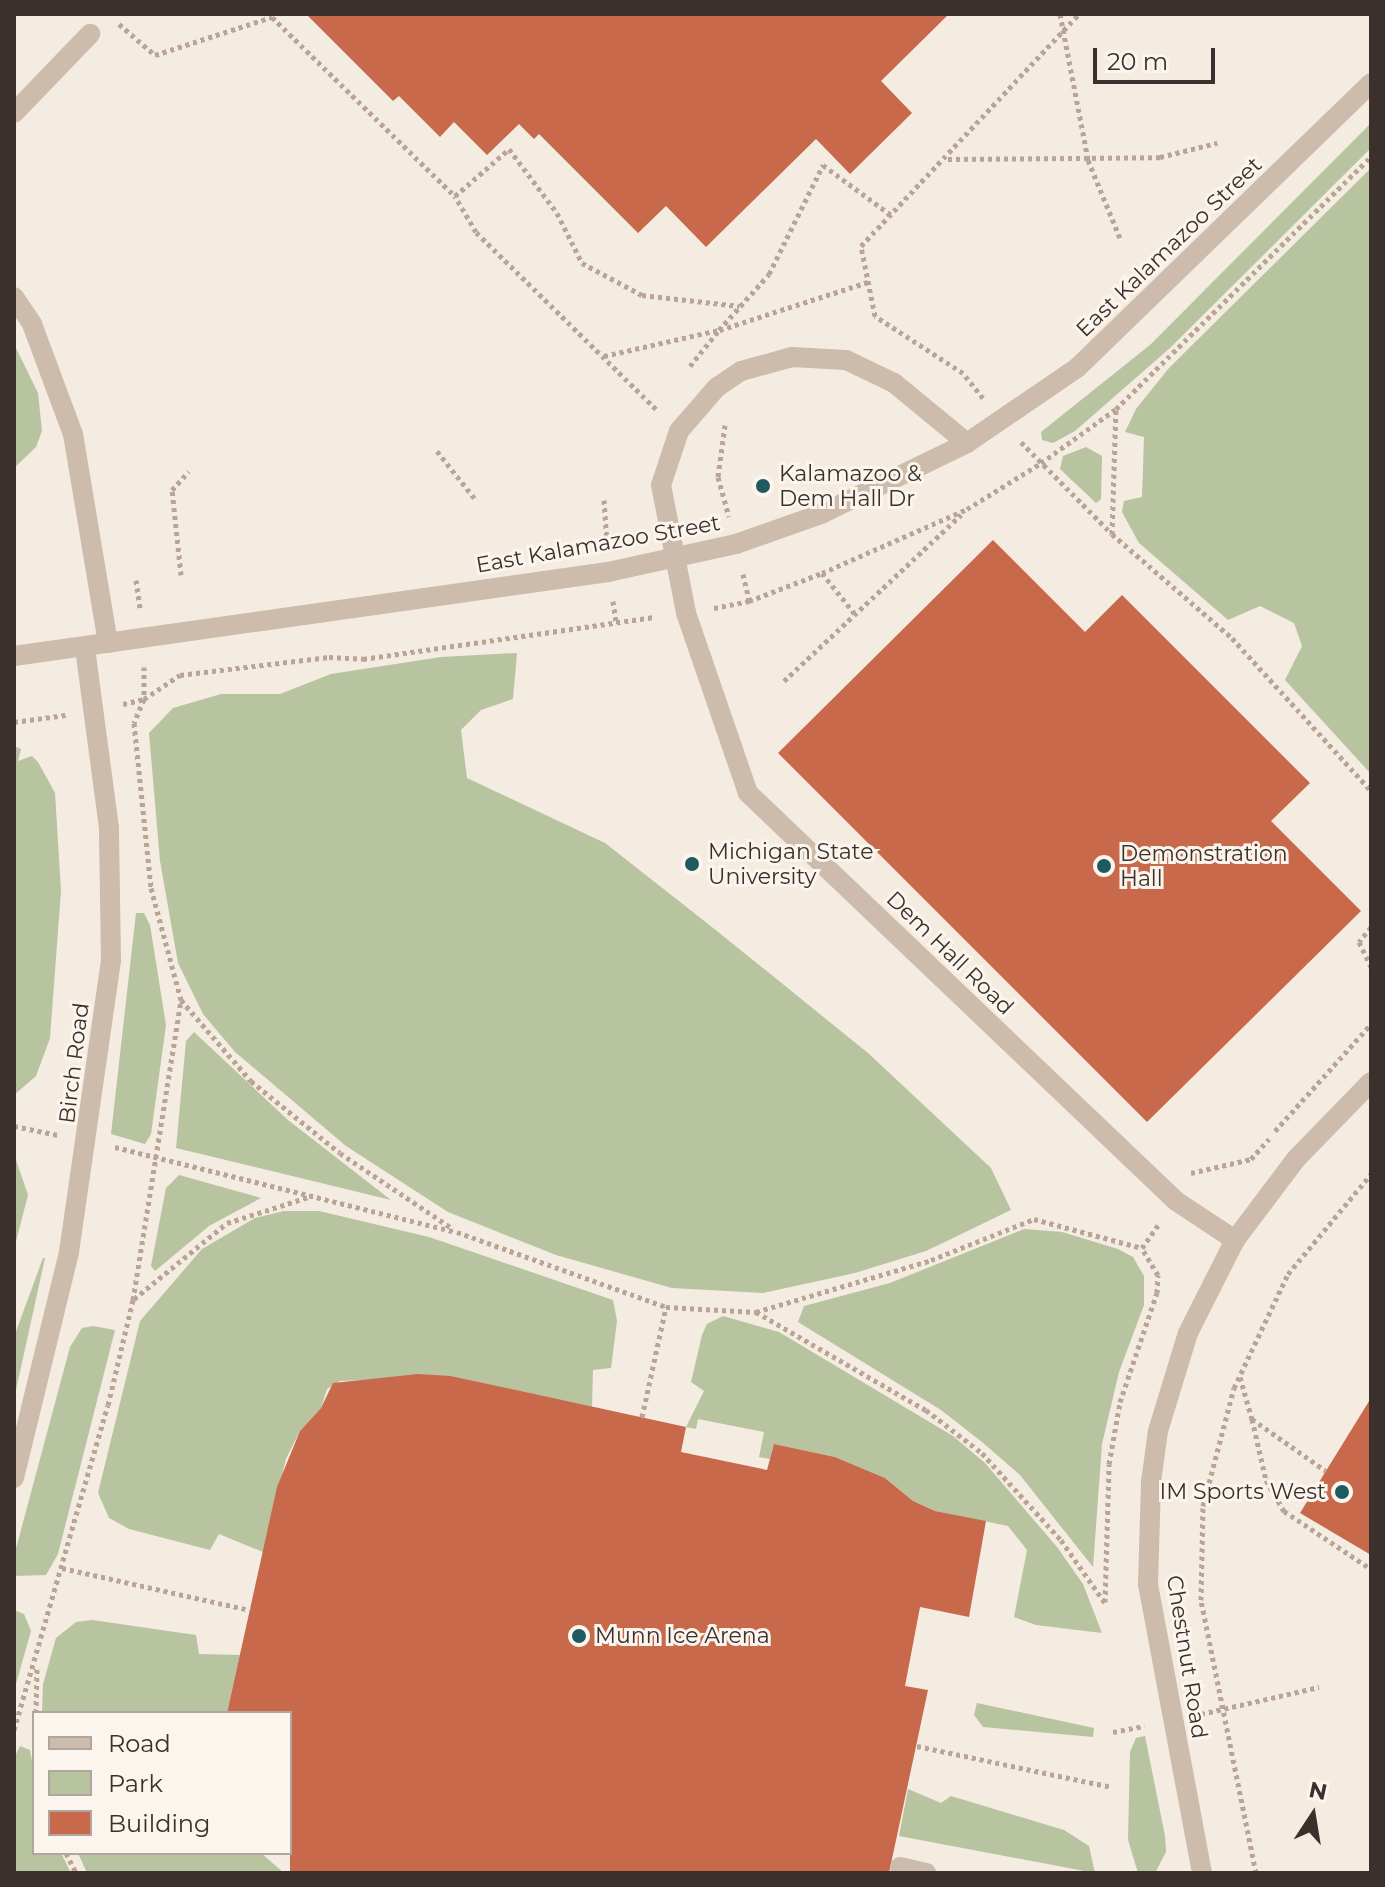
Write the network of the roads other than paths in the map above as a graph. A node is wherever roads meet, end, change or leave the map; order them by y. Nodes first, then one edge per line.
1 (90, 34) dead end
2 (1371, 83) edge
3 (14, 113) edge
4 (14, 297) edge
5 (967, 443) junction
6 (673, 560) junction
7 (108, 643) junction
8 (85, 647) junction
9 (14, 656) edge
10 (1371, 1082) edge
11 (1235, 1240) junction
12 (14, 1478) edge
13 (900, 1867) dead end
14 (926, 1873) edge
15 (1202, 1873) edge

1 - 3 street
2 - 5 street, East Kalamazoo Street
4 - 7 street
5 - 6 street, East Kalamazoo Street
5 - 6 street, Dem Hall Road
6 - 7 street, East Kalamazoo Street
6 - 11 street, Dem Hall Road
7 - 8 street, East Kalamazoo Street
8 - 9 street, East Kalamazoo Street
8 - 12 street, Birch Road
10 - 11 street, Chestnut Road
11 - 15 street, Chestnut Road
13 - 14 street

